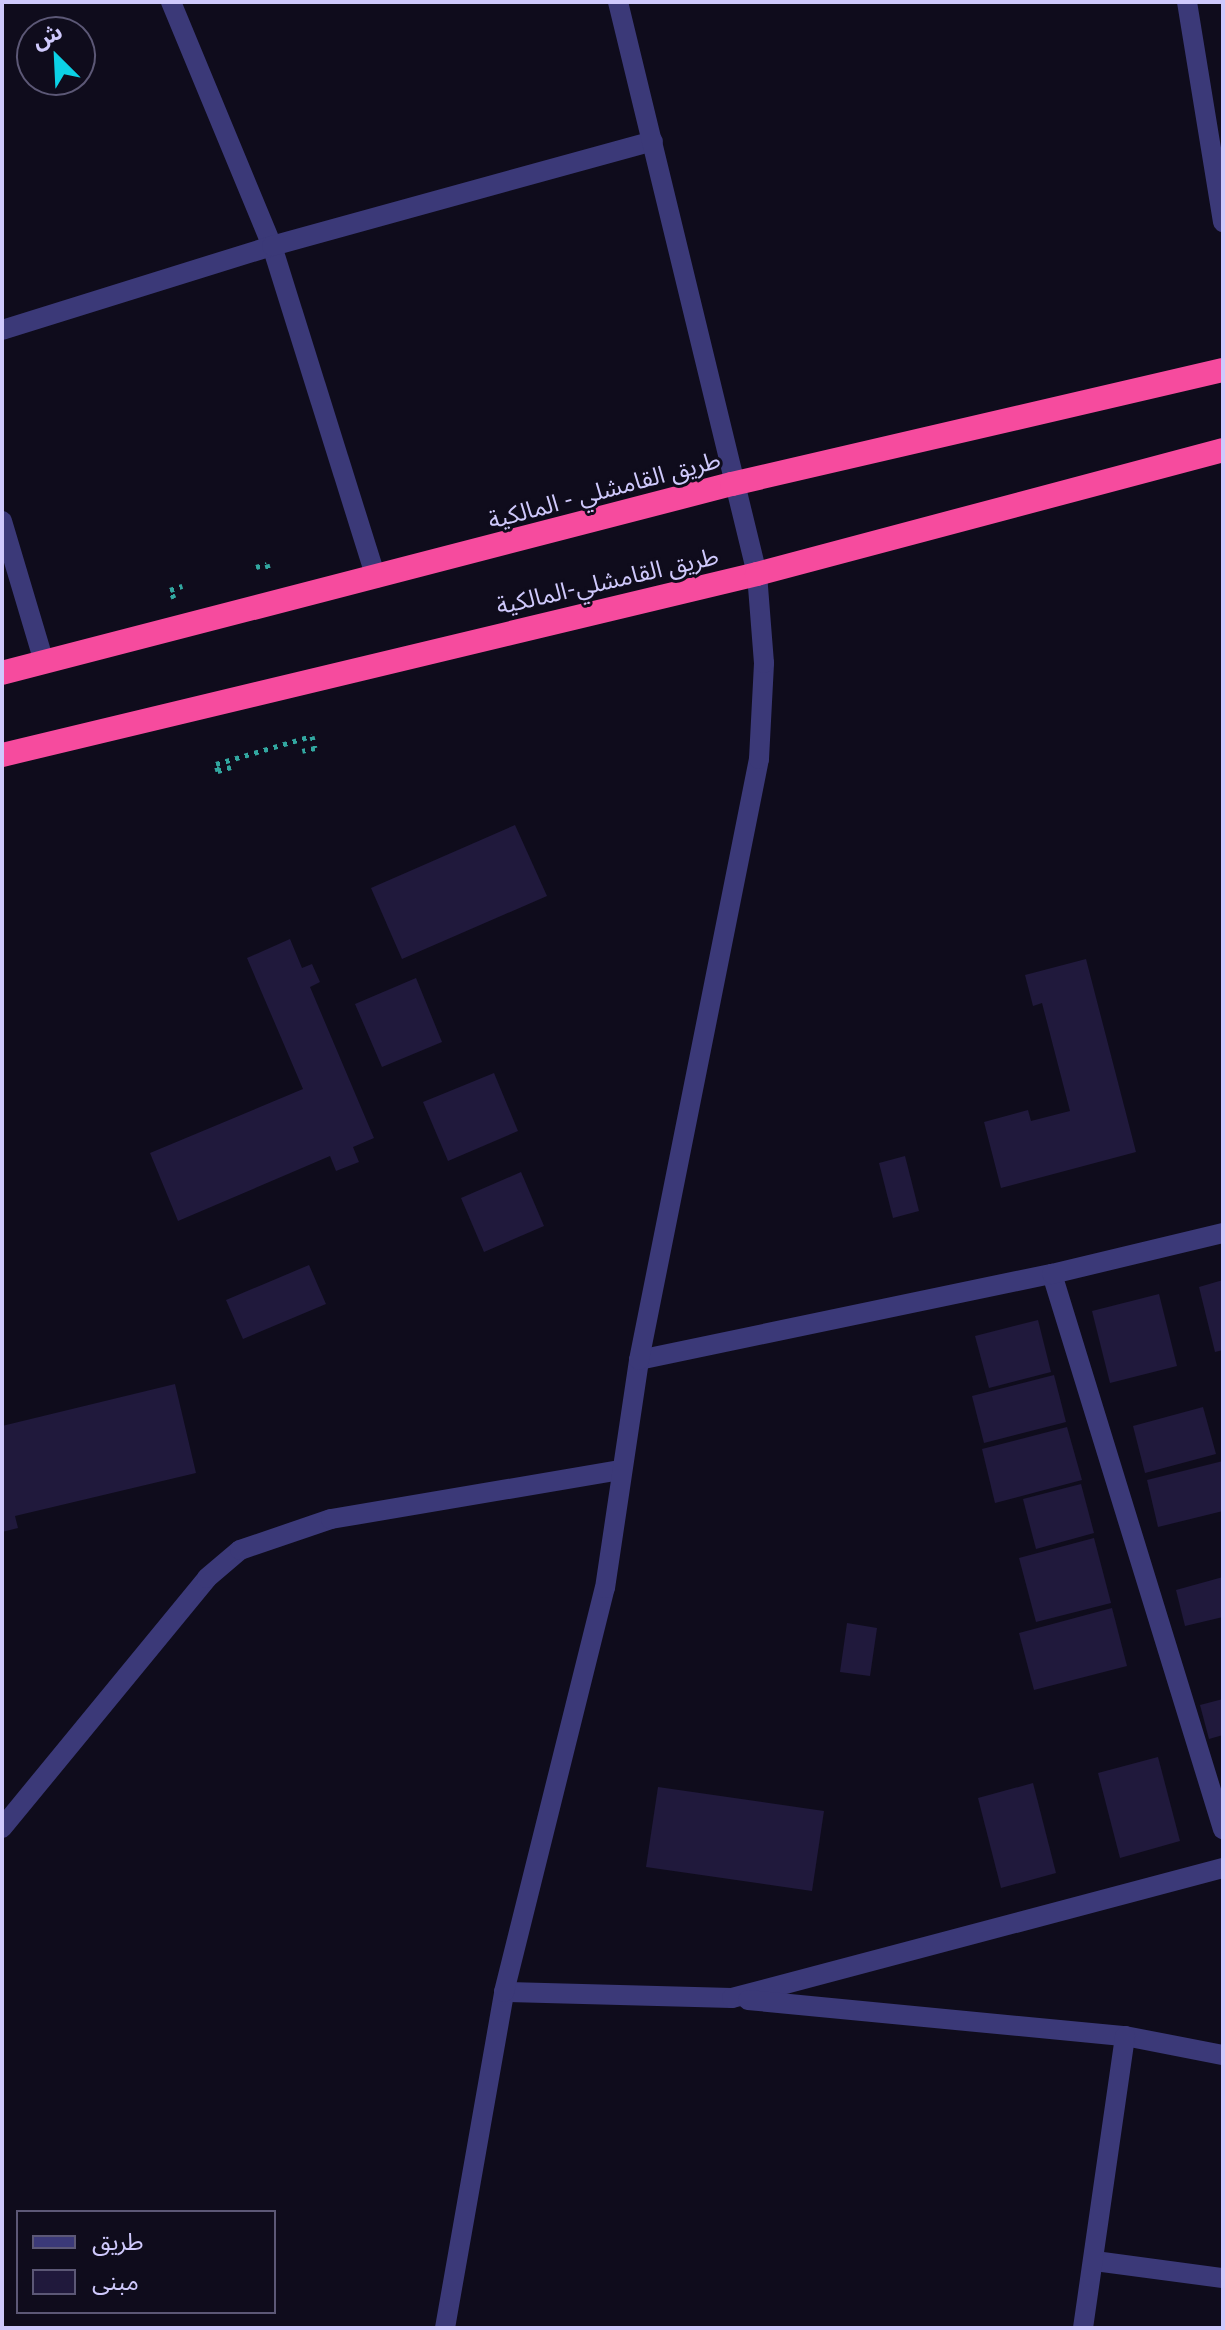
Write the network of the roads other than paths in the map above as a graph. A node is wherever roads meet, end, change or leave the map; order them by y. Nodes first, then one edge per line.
1 (171, 2) edge
2 (618, 2) edge
3 (1187, 2) edge
4 (653, 141) junction
5 (1223, 222) edge
6 (272, 246) junction
7 (2, 330) edge
8 (1223, 370) edge
9 (1223, 450) edge
10 (732, 484) junction
11 (2, 521) edge
12 (757, 574) junction
13 (376, 578) junction
14 (44, 662) junction
15 (2, 673) edge
16 (2, 755) edge
17 (1223, 1233) edge
18 (1052, 1274) junction
19 (639, 1360) junction
20 (621, 1470) junction
21 (2, 1828) edge
22 (1223, 1829) edge
23 (1223, 1868) edge
24 (504, 1992) junction
25 (732, 1998) junction
26 (1125, 2036) junction
27 (1223, 2055) edge
28 (1095, 2261) junction
29 (1223, 2278) edge
30 (445, 2328) edge
31 (1083, 2328) edge

1 - 6 street
2 - 4 street
3 - 5 street
4 - 6 street
4 - 10 street
6 - 7 street
6 - 13 street
8 - 10 highway, طريق القامشلي - المالكية
9 - 12 highway, طريق القامشلي-المالكية
10 - 12 street
10 - 13 highway, طريق القامشلي - المالكية
11 - 14 street
12 - 16 highway, طريق القامشلي-المالكية
12 - 19 street
13 - 14 highway, طريق القامشلي - المالكية
14 - 15 highway, طريق القامشلي - المالكية
17 - 18 street
18 - 19 street
18 - 22 street
19 - 20 street
20 - 21 street
20 - 24 street
23 - 25 street
24 - 25 street
24 - 30 street
25 - 26 street
26 - 27 street
26 - 28 street
28 - 29 street
28 - 31 street

